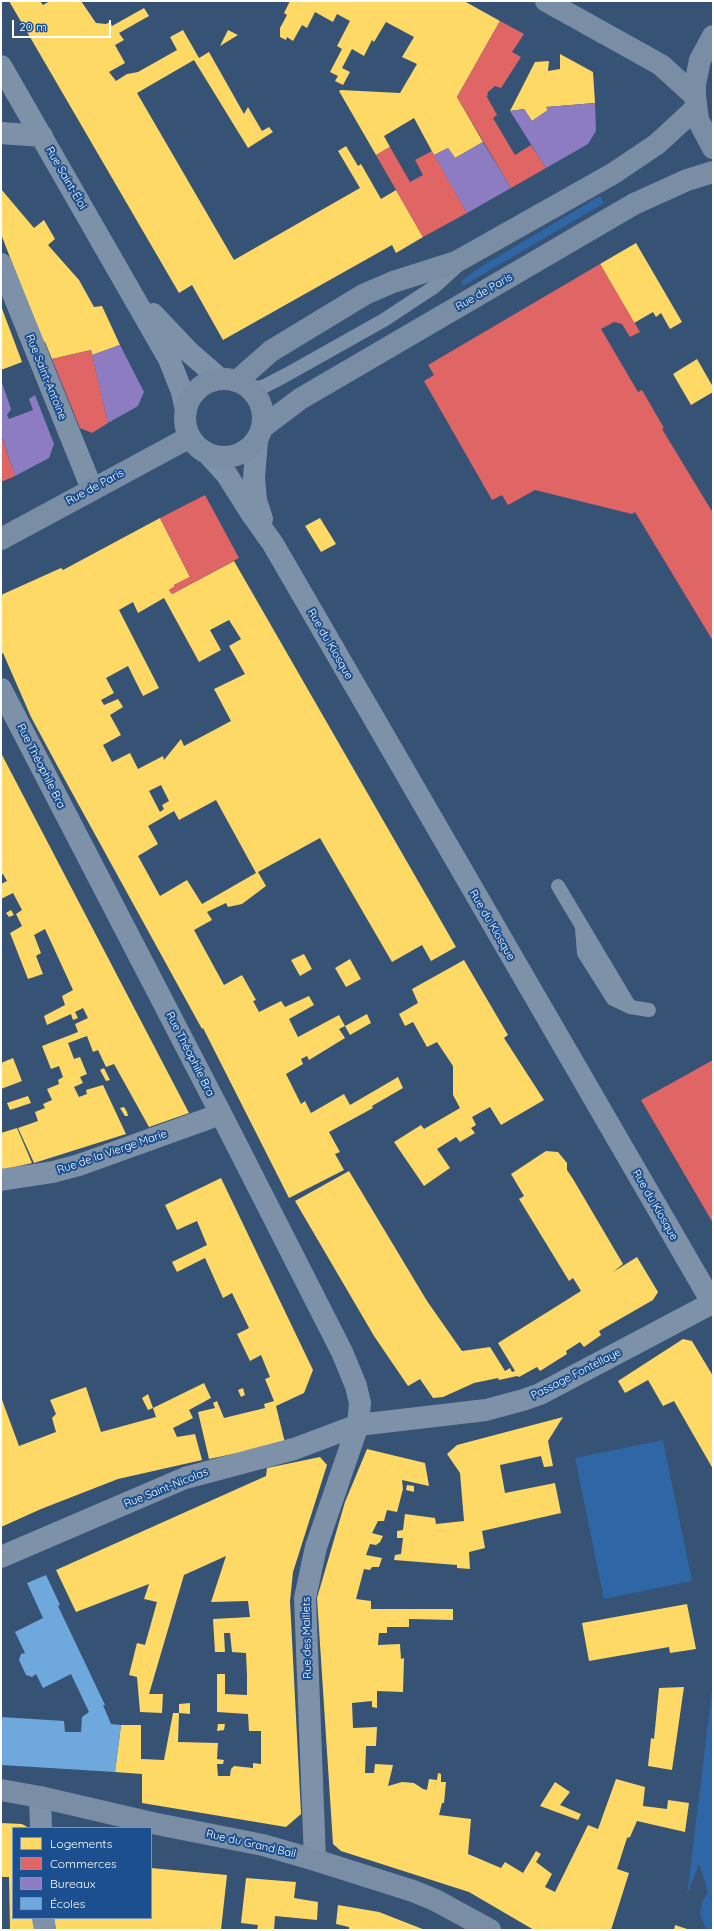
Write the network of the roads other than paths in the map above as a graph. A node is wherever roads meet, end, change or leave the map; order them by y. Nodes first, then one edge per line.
1 (546, 1) edge
2 (713, 36) edge
3 (1, 66) edge
4 (695, 102) junction
5 (1, 133) edge
6 (42, 136) junction
7 (713, 148) edge
8 (713, 172) edge
9 (469, 255) junction
10 (1, 264) edge
11 (131, 290) junction
12 (236, 383) junction
13 (186, 410) junction
14 (260, 434) junction
15 (190, 437) junction
16 (209, 455) junction
17 (92, 489) junction
18 (1, 539) edge
19 (273, 544) junction
20 (1, 689) edge
21 (558, 886) dead end
22 (649, 1010) dead end
23 (221, 1114) junction
24 (1, 1180) edge
25 (713, 1304) edge
26 (358, 1425) junction
27 (1, 1557) edge
28 (1, 1790) edge
29 (40, 1797) junction
30 (41, 1827) edge
31 (315, 1860) junction
32 (43, 1919) edge
33 (45, 1930) edge
34 (490, 1930) edge

1 - 4 street
2 - 4 street
3 - 6 street, Rue Saint-Éloi
4 - 7 street
4 - 9 street
5 - 6 street
6 - 11 street, Rue Saint-Éloi
8 - 14 street, Rue de Paris
9 - 12 street
9 - 12 lane
10 - 17 street, Rue Saint-Antoine
11 - 12 street, Rue Saint-Éloi
11 - 13 street, Rue Saint-Éloi
12 - 13 street
12 - 14 street
13 - 15 street
14 - 16 street
14 - 19 street, Rue du Kiosque
15 - 16 street
15 - 17 street, Rue de Paris
16 - 19 street, Rue du Kiosque
17 - 18 street, Rue de Paris
19 - 25 street, Rue du Kiosque
20 - 23 street, Rue Théophile Bra
21 - 22 lane
23 - 24 street, Rue de la Vierge Marie
23 - 26 street, Rue Théophile Bra
25 - 26 street, Passage Fontellaye
26 - 27 street, Rue Saint-Nicolas
26 - 31 street, Rue des Maillets
28 - 29 street, Rue du Grand Bail
29 - 30 street
29 - 31 street, Rue du Grand Bail
31 - 34 street, Rue du Grand Bail
32 - 33 street

